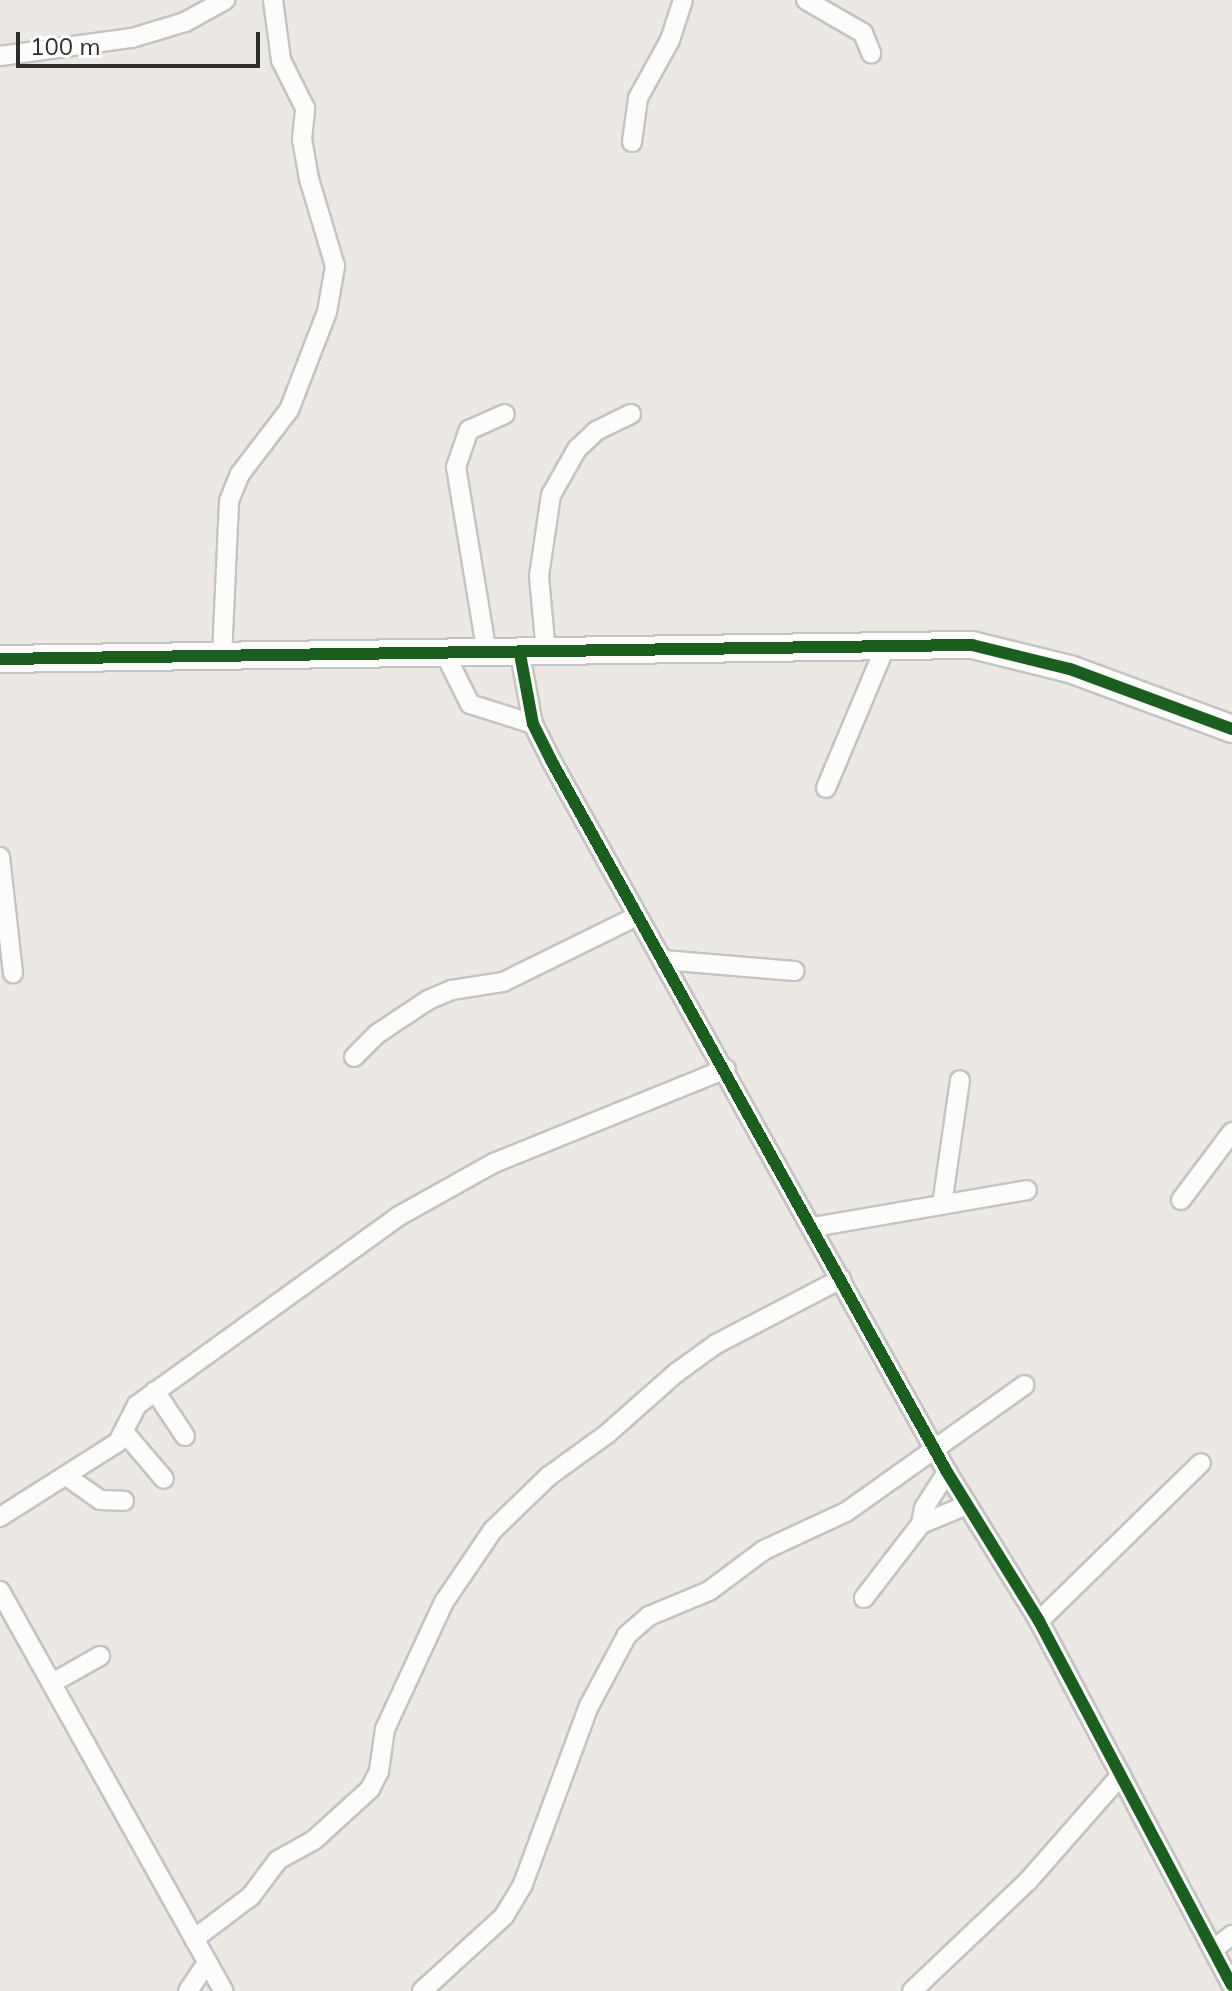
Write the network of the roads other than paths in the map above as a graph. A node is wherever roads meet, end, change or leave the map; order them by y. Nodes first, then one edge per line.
1 (225, 0) edge
2 (273, 0) edge
3 (683, 0) edge
4 (806, 0) edge
5 (871, 53) dead end
6 (0, 56) edge
7 (632, 142) dead end
8 (505, 414) dead end
9 (631, 414) dead end
10 (886, 645) junction
11 (533, 653) junction
12 (445, 654) junction
13 (487, 654) junction
14 (222, 656) junction
15 (0, 659) edge
16 (533, 724) junction
17 (1232, 729) edge
18 (826, 788) dead end
19 (0, 857) edge
20 (637, 916) junction
21 (663, 960) junction
22 (795, 971) dead end
23 (13, 973) dead end
24 (354, 1057) dead end
25 (726, 1069) junction
26 (960, 1080) dead end
27 (1232, 1132) edge
28 (1027, 1190) dead end
29 (1181, 1200) dead end
30 (942, 1205) junction
31 (813, 1227) junction
32 (841, 1279) junction
33 (1025, 1385) dead end
34 (155, 1391) junction
35 (125, 1433) junction
36 (185, 1436) dead end
37 (936, 1450) junction
38 (1201, 1463) dead end
39 (947, 1472) junction
40 (69, 1478) junction
41 (164, 1479) dead end
42 (124, 1501) dead end
43 (967, 1505) junction
44 (0, 1517) edge
45 (921, 1524) junction
46 (0, 1591) edge
47 (864, 1598) dead end
48 (1039, 1621) junction
49 (100, 1656) dead end
50 (54, 1682) junction
51 (1121, 1775) junction
52 (1232, 1935) edge
53 (194, 1939) junction
54 (1214, 1949) junction
55 (207, 1963) junction
56 (1232, 1985) edge
57 (191, 1989) edge
58 (223, 1990) edge
59 (422, 1991) edge
60 (912, 1991) edge

1 - 6 street
2 - 14 street
3 - 7 street
4 - 5 street
8 - 13 street
9 - 11 street
10 - 11 street
10 - 17 street
10 - 18 street
11 - 13 street
11 - 16 street
12 - 13 street
12 - 14 street
12 - 16 street
14 - 15 street
16 - 20 street
19 - 23 street
20 - 21 street
20 - 24 street
21 - 22 street
21 - 25 street
25 - 31 street
25 - 34 street
26 - 30 street
27 - 29 street
28 - 30 street
30 - 31 street
31 - 32 street
32 - 37 street
32 - 53 street
33 - 37 street
34 - 35 street
34 - 36 street
35 - 40 street
35 - 41 street
37 - 39 street
37 - 59 street
38 - 48 street
39 - 43 street
39 - 45 street
40 - 42 street
40 - 44 street
43 - 45 street
43 - 48 street
45 - 47 street
46 - 50 street
48 - 51 street
49 - 50 street
50 - 53 street
51 - 54 street
51 - 60 street
52 - 54 street
53 - 55 street
54 - 56 street
55 - 57 street
55 - 58 street
57 - 58 street

